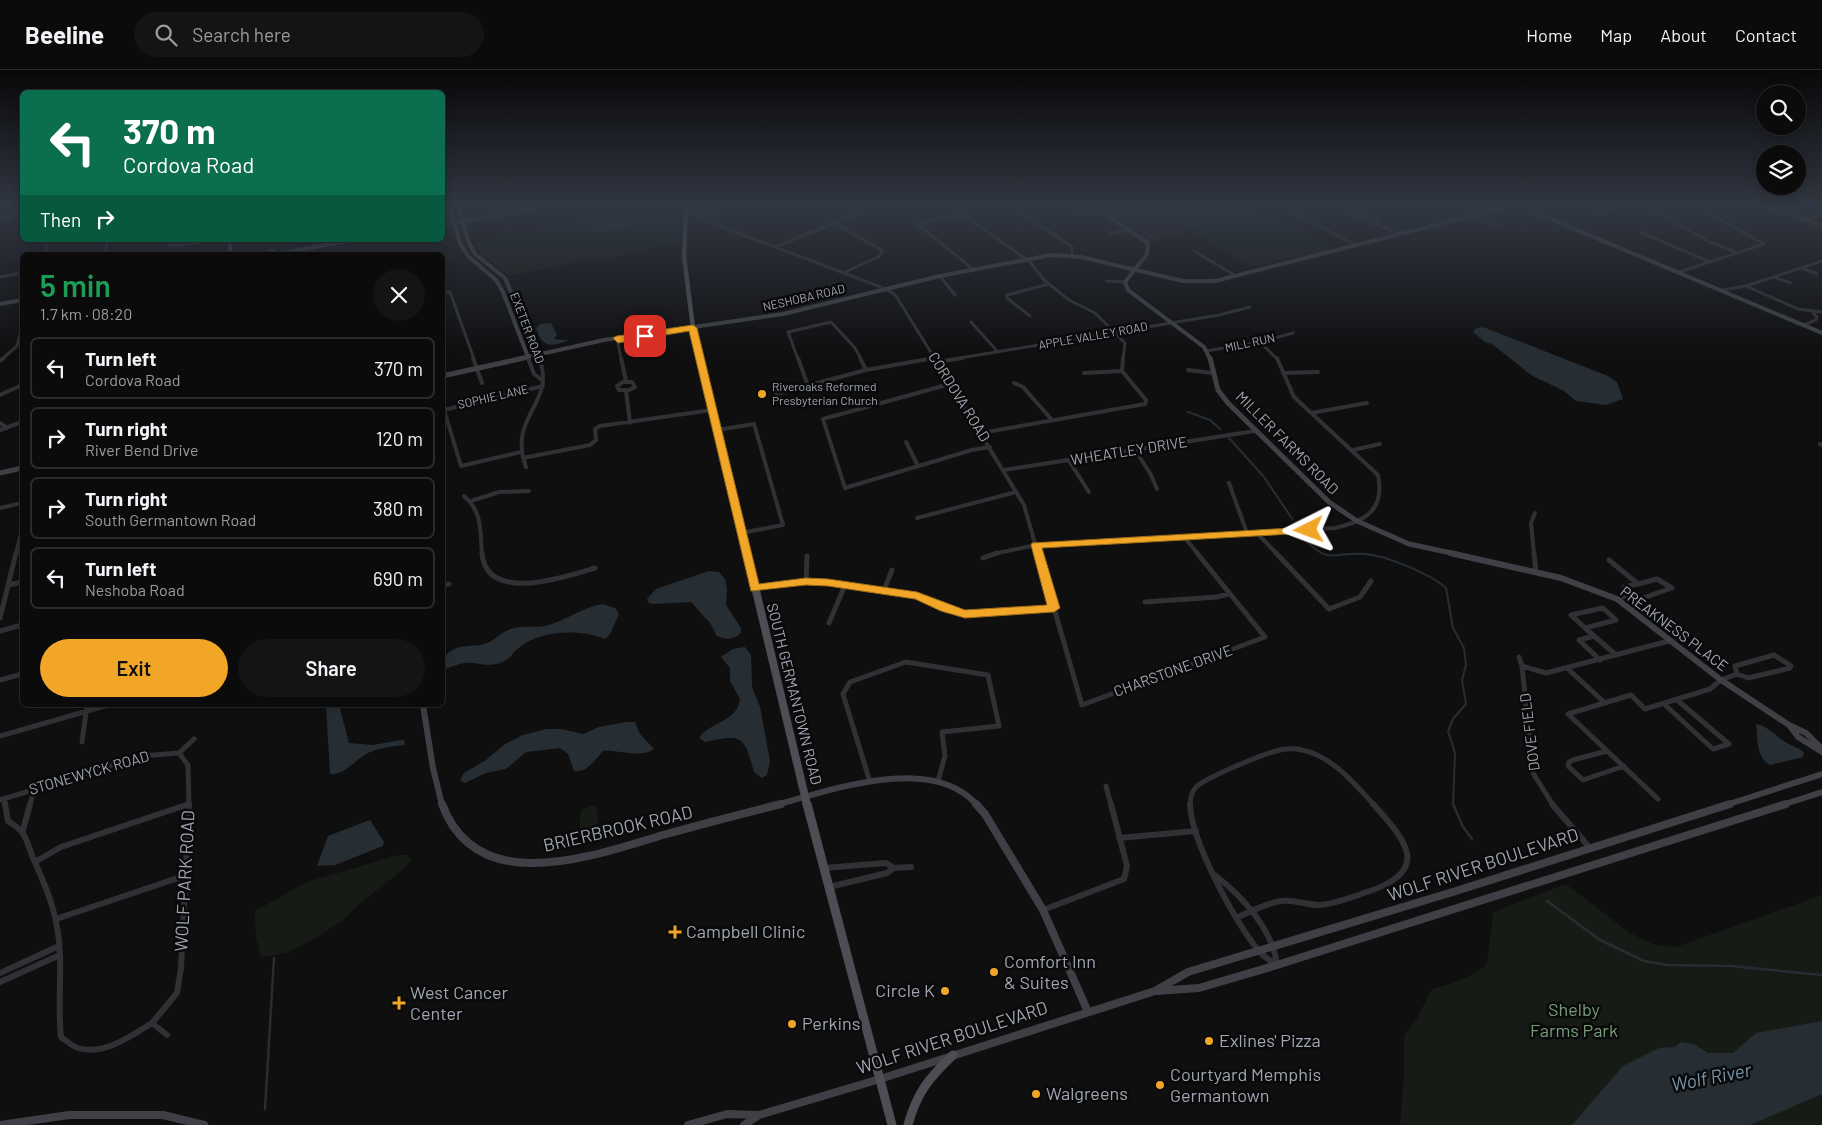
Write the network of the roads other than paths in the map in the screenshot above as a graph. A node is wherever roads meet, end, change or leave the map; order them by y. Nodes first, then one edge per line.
1 (468, 255) edge
2 (477, 255) edge
3 (684, 255) edge
4 (796, 255) edge
5 (879, 255) edge
6 (956, 255) edge
7 (1020, 255) edge
8 (1050, 255) edge
9 (1056, 255) edge
10 (1147, 255) edge
11 (1201, 255) edge
12 (1316, 255) edge
13 (1639, 255) edge
14 (1695, 255) edge
15 (1727, 255) edge
16 (1072, 256) joint
17 (1027, 260) junction
18 (1822, 261) edge
19 (1710, 262) junction
20 (1801, 268) junction
21 (973, 269) junction
22 (1133, 269) junction
23 (1679, 272) junction
24 (20, 273) edge
25 (843, 273) junction
26 (1817, 274) dead end
27 (940, 276) junction
28 (1236, 276) junction
29 (0, 277) edge
30 (1774, 277) junction
31 (1107, 281) dead end
32 (1125, 282) junction
33 (1790, 283) dead end
34 (1049, 284) junction
35 (1746, 286) junction
36 (886, 289) junction
37 (1722, 290) junction
38 (445, 292) edge
39 (955, 295) dead end
40 (20, 298) edge
41 (0, 302) edge
42 (1250, 307) dead end
43 (1813, 312) junction
44 (1822, 312) edge
45 (1030, 316) dead end
46 (971, 322) dead end
47 (1172, 322) junction
48 (1804, 325) junction
49 (690, 328) junction
50 (1116, 331) junction
51 (1293, 333) dead end
52 (1822, 333) edge
53 (20, 334) edge
54 (618, 339) junction
55 (1260, 342) junction
56 (1206, 351) junction
57 (998, 352) junction
58 (538, 355) junction
59 (528, 357) junction
60 (0, 360) edge
61 (936, 360) junction
62 (477, 368) junction
63 (866, 370) junction
64 (1188, 370) dead end
65 (1122, 371) junction
66 (1318, 372) dead end
67 (1084, 373) dead end
68 (1213, 373) junction
69 (1284, 373) junction
70 (445, 375) edge
71 (626, 381) junction
72 (482, 383) dead end
73 (1014, 383) dead end
74 (543, 384) junction
75 (950, 384) junction
76 (808, 386) junction
77 (20, 387) edge
78 (626, 391) junction
79 (776, 394) dead end
80 (0, 395) edge
81 (1368, 403) dead end
82 (445, 410) edge
83 (712, 410) junction
84 (445, 413) edge
85 (1311, 413) junction
86 (1052, 420) junction
87 (630, 422) junction
88 (0, 423) edge
89 (20, 423) edge
90 (7, 428) junction
91 (0, 430) edge
92 (717, 430) junction
93 (1255, 431) junction
94 (981, 433) junction
95 (906, 442) dead end
96 (1380, 444) dead end
97 (990, 447) junction
98 (1135, 450) junction
99 (1353, 450) junction
100 (521, 452) junction
101 (523, 458) junction
102 (1069, 461) junction
103 (918, 466) junction
104 (526, 467) dead end
105 (20, 468) edge
106 (1004, 470) junction
107 (0, 473) edge
108 (1229, 483) dead end
109 (1156, 489) dead end
110 (529, 491) dead end
111 (1016, 492) junction
112 (1089, 492) dead end
113 (464, 496) dead end
114 (471, 501) junction
115 (20, 503) edge
116 (0, 508) edge
117 (1536, 513) dead end
118 (917, 518) dead end
119 (1357, 521) junction
120 (741, 533) junction
121 (1248, 533) junction
122 (1257, 533) junction
123 (1184, 538) junction
124 (20, 544) edge
125 (1036, 545) junction
126 (807, 556) dead end
127 (983, 558) dead end
128 (1609, 560) dead end
129 (595, 568) dead end
130 (892, 570) dead end
131 (1536, 572) junction
132 (806, 581) junction
133 (1371, 581) dead end
134 (20, 582) edge
135 (449, 584) dead end
136 (1638, 584) junction
137 (9, 585) junction
138 (445, 585) edge
139 (845, 585) junction
140 (754, 589) junction
141 (884, 590) junction
142 (1228, 594) junction
143 (1628, 594) junction
144 (1617, 599) junction
145 (1145, 602) dead end
146 (1054, 608) junction
147 (0, 618) edge
148 (829, 623) dead end
149 (20, 626) edge
150 (1585, 628) junction
151 (0, 631) edge
152 (1594, 636) junction
153 (1669, 641) junction
154 (1616, 655) junction
155 (1519, 658) dead end
156 (1600, 660) junction
157 (1522, 666) junction
158 (1568, 669) junction
159 (1736, 674) junction
160 (20, 675) edge
161 (0, 680) edge
162 (1721, 680) junction
163 (1677, 700) junction
164 (1605, 703) junction
165 (1664, 704) junction
166 (1082, 705) joint
167 (423, 707) edge
168 (87, 708) edge
169 (0, 736) edge
170 (194, 739) dead end
171 (82, 742) dead end
172 (1607, 750) junction
173 (1822, 751) edge
174 (179, 753) junction
175 (1624, 766) junction
176 (1822, 774) edge
177 (938, 781) junction
178 (870, 782) junction
179 (1106, 786) dead end
180 (34, 789) junction
181 (1822, 792) edge
182 (804, 797) junction
183 (2, 799) edge
184 (1658, 799) dead end
185 (189, 804) junction
186 (23, 830) junction
187 (1196, 831) junction
188 (1119, 838) junction
189 (1590, 848) junction
190 (35, 862) junction
191 (911, 867) dead end
192 (824, 868) junction
193 (894, 868) junction
194 (184, 876) junction
195 (1216, 876) junction
196 (829, 887) junction
197 (1043, 910) junction
198 (1250, 912) junction
199 (1238, 917) junction
200 (56, 919) junction
201 (60, 946) junction
202 (1275, 947) junction
203 (1259, 952) junction
204 (60, 955) junction
205 (1277, 965) junction
206 (0, 973) edge
207 (0, 982) edge
208 (1155, 991) junction
209 (1088, 1012) junction
210 (152, 1023) junction
211 (167, 1035) dead end
212 (953, 1055) junction
213 (880, 1079) junction
214 (759, 1115) junction
215 (0, 1125) edge
216 (204, 1125) edge
217 (688, 1125) edge
218 (744, 1125) edge
219 (892, 1125) edge
220 (908, 1125) edge

1 - 59 street, EXETER ROAD
2 - 58 street, EXETER ROAD
3 - 49 main road, SOUTH GERMANTOWN ROAD
4 - 25 street, CORDOVA ROAD
5 - 25 street
6 - 21 street
7 - 17 street
8 - 17 street, NESHOBA ROAD
9 - 16 street, NESHOBA ROAD
10 - 22 street
11 - 28 street
12 - 28 street, NESHOBA ROAD
13 - 23 street
14 - 19 street
15 - 19 street
16 - 22 street, NESHOBA ROAD
17 - 21 street, NESHOBA ROAD
17 - 34 street
18 - 20 street
19 - 23 street
20 - 26 street
20 - 30 street
21 - 27 street, NESHOBA ROAD
22 - 28 street, NESHOBA ROAD
22 - 32 street
23 - 37 street
24 - 29 street
25 - 36 street, CORDOVA ROAD
27 - 36 street, NESHOBA ROAD
27 - 39 street
30 - 33 street
30 - 35 street
31 - 32 street
32 - 47 street, MILLER FARMS ROAD
34 - 45 street
34 - 50 street
35 - 37 street
35 - 43 street
36 - 49 street, NESHOBA ROAD
36 - 61 street, CORDOVA ROAD
37 - 48 street
38 - 62 street
40 - 41 street
42 - 47 street, APPLE VALLEY ROAD
43 - 44 street
43 - 48 street
46 - 57 street
47 - 50 street, APPLE VALLEY ROAD
47 - 56 street, MILLER FARMS ROAD
48 - 52 street
49 - 54 street, NESHOBA ROAD
49 - 83 main road, SOUTH GERMANTOWN ROAD
50 - 57 street, APPLE VALLEY ROAD
50 - 65 street
51 - 55 street, MILL RUN
53 - 60 street
54 - 58 street, NESHOBA ROAD
54 - 71 street
55 - 56 street, MILL RUN
55 - 69 street
56 - 68 street, MILLER FARMS ROAD
57 - 61 street, APPLE VALLEY ROAD
58 - 59 street, NESHOBA ROAD
58 - 74 street, EXETER ROAD
59 - 62 street, NESHOBA ROAD
59 - 74 street, EXETER ROAD
61 - 63 street, APPLE VALLEY ROAD
61 - 75 street, CORDOVA ROAD
62 - 70 street, NESHOBA ROAD
62 - 72 street
63 - 76 street, APPLE VALLEY ROAD
63 - 76 street
64 - 68 street
65 - 67 street
65 - 86 street
66 - 69 street
68 - 93 street, MILLER FARMS ROAD
69 - 85 street
71 - 78 street
71 - 78 street
73 - 86 street
74 - 82 street, SOPHIE LANE
74 - 100 street
75 - 94 street, CORDOVA ROAD
75 - 103 street
76 - 79 street, APPLE VALLEY ROAD
77 - 80 street
78 - 87 street
81 - 85 street
83 - 87 street
83 - 92 main road, SOUTH GERMANTOWN ROAD
84 - 100 street, SOPHIE LANE
85 - 99 street
86 - 94 street
87 - 101 street
88 - 90 street
89 - 90 street
90 - 91 street
92 - 120 main road, SOUTH GERMANTOWN ROAD
92 - 120 street
93 - 98 street, WHEATLEY DRIVE
93 - 119 street, MILLER FARMS ROAD
94 - 97 street, CORDOVA ROAD
95 - 103 street
96 - 99 street
97 - 103 street
97 - 106 street, CORDOVA ROAD
98 - 102 street, WHEATLEY DRIVE
98 - 109 street
99 - 119 street
100 - 101 street
101 - 104 street
102 - 106 street, WHEATLEY DRIVE
102 - 112 street
105 - 107 street
106 - 111 street, CORDOVA ROAD
108 - 121 street
110 - 114 street
111 - 118 street
111 - 125 street, CORDOVA ROAD
113 - 114 street
114 - 129 street
115 - 116 street
117 - 131 street
119 - 122 street
119 - 131 street, MILLER FARMS ROAD
120 - 140 main road, SOUTH GERMANTOWN ROAD
121 - 122 street
121 - 123 street
122 - 133 street
123 - 125 street
123 - 142 street
124 - 137 street
125 - 127 street
125 - 146 street, CORDOVA ROAD
126 - 132 street
128 - 136 street
130 - 141 street
131 - 144 street, PREAKNESS PLACE
132 - 139 street
132 - 140 street
134 - 137 street
135 - 138 street
136 - 143 street
136 - 143 street
137 - 147 street
139 - 141 street
139 - 148 street
140 - 182 main road, SOUTH GERMANTOWN ROAD
141 - 146 street
142 - 145 street
142 - 166 street, CHARSTONE DRIVE
143 - 144 street
144 - 153 street, PREAKNESS PLACE
146 - 166 street, CORDOVA ROAD
149 - 151 street
150 - 150 street
150 - 152 street
152 - 154 street
152 - 156 street
153 - 154 street
153 - 162 street, PREAKNESS PLACE
154 - 156 street
155 - 157 street, DOVE FIELD
156 - 158 street
157 - 158 street
157 - 189 street, DOVE FIELD
158 - 164 street
159 - 159 street
159 - 162 street
160 - 161 street
162 - 163 street
162 - 173 street, PREAKNESS PLACE
163 - 165 street
163 - 165 street
164 - 165 street
164 - 172 street
167 - 182 street, BRIERBROOK ROAD
168 - 169 street
168 - 171 street
170 - 174 street
172 - 175 street
172 - 175 street
174 - 180 street, STONEWYCK ROAD
174 - 185 street, WOLF PARK ROAD
175 - 184 street
176 - 189 street, WOLF RIVER BOULEVARD
177 - 178 street, BRIERBROOK ROAD
177 - 178 street
177 - 197 street, BRIERBROOK ROAD
178 - 182 street, BRIERBROOK ROAD
179 - 188 street
180 - 183 street, STONEWYCK ROAD
180 - 186 street
181 - 205 street, WOLF RIVER BOULEVARD
182 - 192 main road, SOUTH GERMANTOWN ROAD
183 - 186 street
185 - 190 street
185 - 194 street, WOLF PARK ROAD
186 - 190 street
187 - 188 street
187 - 195 street
187 - 198 street
188 - 197 street
189 - 202 street, WOLF RIVER BOULEVARD
190 - 200 street
191 - 193 street
192 - 193 street
192 - 196 main road, SOUTH GERMANTOWN ROAD
193 - 196 street
194 - 200 street
194 - 210 street, WOLF PARK ROAD
195 - 198 street
195 - 199 street
196 - 213 main road, SOUTH GERMANTOWN ROAD
197 - 209 street, BRIERBROOK ROAD
198 - 199 street
198 - 202 street
199 - 203 street
200 - 201 street
201 - 204 street
201 - 206 street
202 - 203 street, WOLF RIVER BOULEVARD
202 - 205 street
203 - 205 street
203 - 208 street, WOLF RIVER BOULEVARD
204 - 207 street
204 - 210 street, WOLF PARK ROAD
205 - 208 street, WOLF RIVER BOULEVARD
208 - 209 street, WOLF RIVER BOULEVARD
209 - 212 street, WOLF RIVER BOULEVARD
210 - 211 street
212 - 213 street, WOLF RIVER BOULEVARD
212 - 220 main road
213 - 214 street, WOLF RIVER BOULEVARD
213 - 219 main road, SOUTH GERMANTOWN ROAD
214 - 217 street, WOLF RIVER BOULEVARD
214 - 218 street, WOLF RIVER BOULEVARD
215 - 216 street

